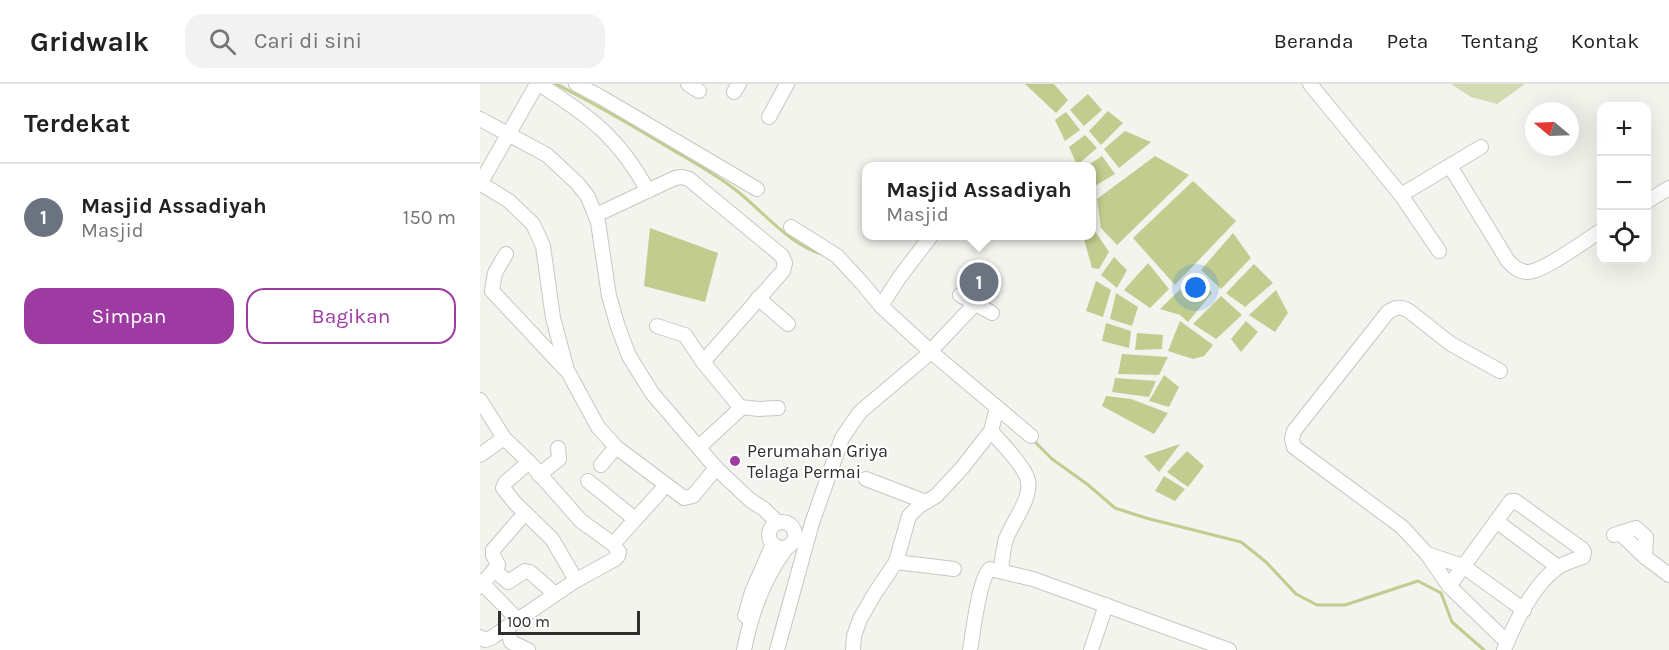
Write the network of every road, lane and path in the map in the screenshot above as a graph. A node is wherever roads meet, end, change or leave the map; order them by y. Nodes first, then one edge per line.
1 (538, 84) edge
2 (576, 84) edge
3 (1310, 84) edge
4 (792, 86) edge
5 (602, 90) edge
6 (770, 117) dead end
7 (480, 119) edge
8 (508, 135) junction
9 (1481, 147) dead end
10 (1449, 166) junction
11 (480, 184) edge
12 (1669, 188) edge
13 (757, 189) dead end
14 (648, 191) junction
15 (1401, 195) junction
16 (1651, 199) edge
17 (596, 215) junction
18 (791, 227) dead end
19 (1597, 233) edge
20 (928, 240) edge
21 (1439, 251) dead end
22 (506, 254) dead end
23 (960, 295) dead end
24 (758, 298) junction
25 (975, 303) junction
26 (881, 306) junction
27 (992, 313) dead end
28 (788, 324) dead end
29 (657, 326) dead end
30 (928, 354) junction
31 (703, 362) junction
32 (567, 370) junction
33 (1500, 371) dead end
34 (480, 400) edge
35 (740, 407) junction
36 (778, 408) dead end
37 (997, 409) junction
38 (992, 428) junction
39 (1031, 436) dead end
40 (504, 438) junction
41 (616, 447) junction
42 (699, 447) junction
43 (558, 448) dead end
44 (480, 455) edge
45 (528, 462) junction
46 (602, 465) dead end
47 (716, 468) junction
48 (539, 475) junction
49 (866, 479) dead end
50 (588, 481) dead end
51 (660, 492) dead end
52 (909, 495) junction
53 (926, 502) junction
54 (525, 513) junction
55 (909, 516) junction
56 (635, 519) junction
57 (1497, 521) junction
58 (1617, 534) dead end
59 (777, 536) junction
60 (613, 544) junction
61 (1427, 554) junction
62 (896, 562) junction
63 (1463, 566) junction
64 (1558, 567) junction
65 (954, 569) dead end
66 (494, 570) junction
67 (1001, 571) junction
68 (1669, 575) edge
69 (576, 580) junction
70 (481, 584) edge
71 (1449, 586) junction
72 (555, 594) junction
73 (1106, 605) junction
74 (1524, 610) junction
75 (513, 623) junction
76 (480, 637) edge
77 (1200, 645) edge
78 (1506, 646) edge
79 (528, 650) edge
80 (736, 650) edge
81 (744, 650) edge
82 (777, 650) edge
83 (853, 650) edge
84 (970, 650) edge
85 (1091, 650) edge
86 (1229, 650) edge

1 - 8 street
1 - 14 street
2 - 5 street
3 - 15 street
4 - 6 street
5 - 13 street
7 - 8 street
8 - 11 street
8 - 17 street
9 - 10 street
10 - 15 street
10 - 19 street
11 - 32 street
12 - 16 street
14 - 17 street
14 - 24 street
15 - 21 street
17 - 42 street
18 - 26 street
20 - 26 street
22 - 32 street
23 - 25 street
24 - 28 street
24 - 31 street
25 - 27 street
25 - 30 street
26 - 30 street
29 - 31 street
30 - 37 street
30 - 82 street
31 - 35 street
32 - 41 street
33 - 61 street
34 - 40 street
35 - 36 street
35 - 42 street
37 - 38 street
37 - 39 street
38 - 53 street
38 - 67 street
40 - 44 street
40 - 45 street
41 - 46 street
41 - 47 street
42 - 47 street
43 - 48 street
45 - 48 street
45 - 54 street
47 - 59 street
48 - 60 street
49 - 52 street
50 - 56 street
51 - 56 street
52 - 53 street
52 - 55 street
53 - 55 street
54 - 66 street
54 - 69 street
55 - 62 street
56 - 60 street
57 - 63 street
57 - 64 street
57 - 64 street
58 - 68 street
59 - 80 street
59 - 81 street
60 - 69 street
61 - 63 street
61 - 71 street
62 - 65 street
62 - 83 street
63 - 71 street
63 - 74 street
64 - 74 street
66 - 70 street
66 - 72 street
67 - 73 street
67 - 84 street
69 - 72 street
70 - 75 street
71 - 78 street
72 - 75 street
73 - 77 street
73 - 85 street
74 - 78 street
75 - 76 street
75 - 79 street
77 - 86 street

